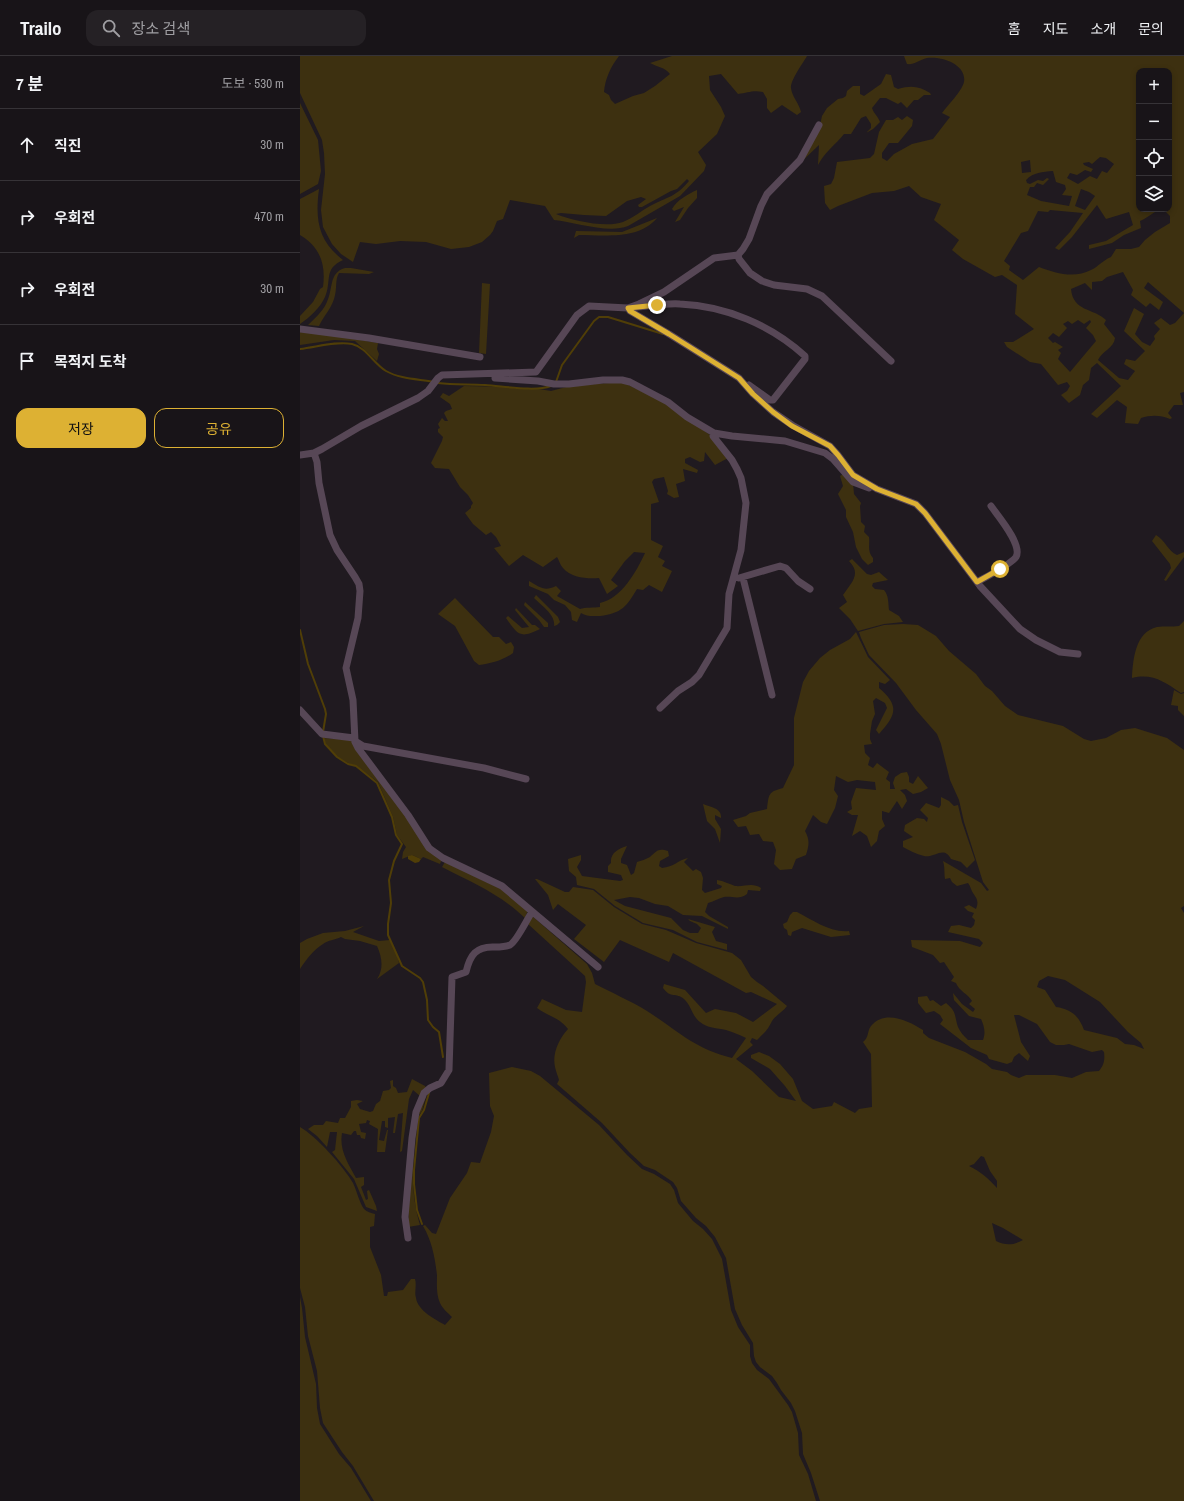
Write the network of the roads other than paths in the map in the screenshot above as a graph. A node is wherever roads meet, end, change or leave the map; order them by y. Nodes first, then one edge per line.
1 (819, 124) dead end
2 (738, 255) junction
3 (628, 308) junction
4 (300, 329) edge
5 (480, 357) dead end
6 (891, 361) dead end
7 (464, 375) junction
8 (739, 378) junction
9 (714, 433) junction
10 (314, 453) junction
11 (300, 455) edge
12 (877, 489) junction
13 (991, 506) dead end
14 (743, 578) junction
15 (733, 579) junction
16 (977, 582) junction
17 (810, 589) dead end
18 (1078, 654) dead end
19 (772, 695) dead end
20 (660, 708) dead end
21 (300, 710) edge
22 (355, 740) junction
23 (526, 779) dead end
24 (532, 912) junction
25 (598, 968) dead end
26 (408, 1238) dead end

1 - 2 street
2 - 3 street
2 - 6 street
3 - 7 street
3 - 8 street
3 - 8 street
4 - 5 street
7 - 9 street
7 - 10 street
8 - 12 street
9 - 12 street
9 - 15 street
10 - 11 street
10 - 22 street
12 - 16 street
13 - 16 street
14 - 15 street
14 - 17 street
14 - 19 street
15 - 20 street
16 - 18 street
21 - 22 street
22 - 23 street
22 - 24 street
24 - 25 street
24 - 26 street

